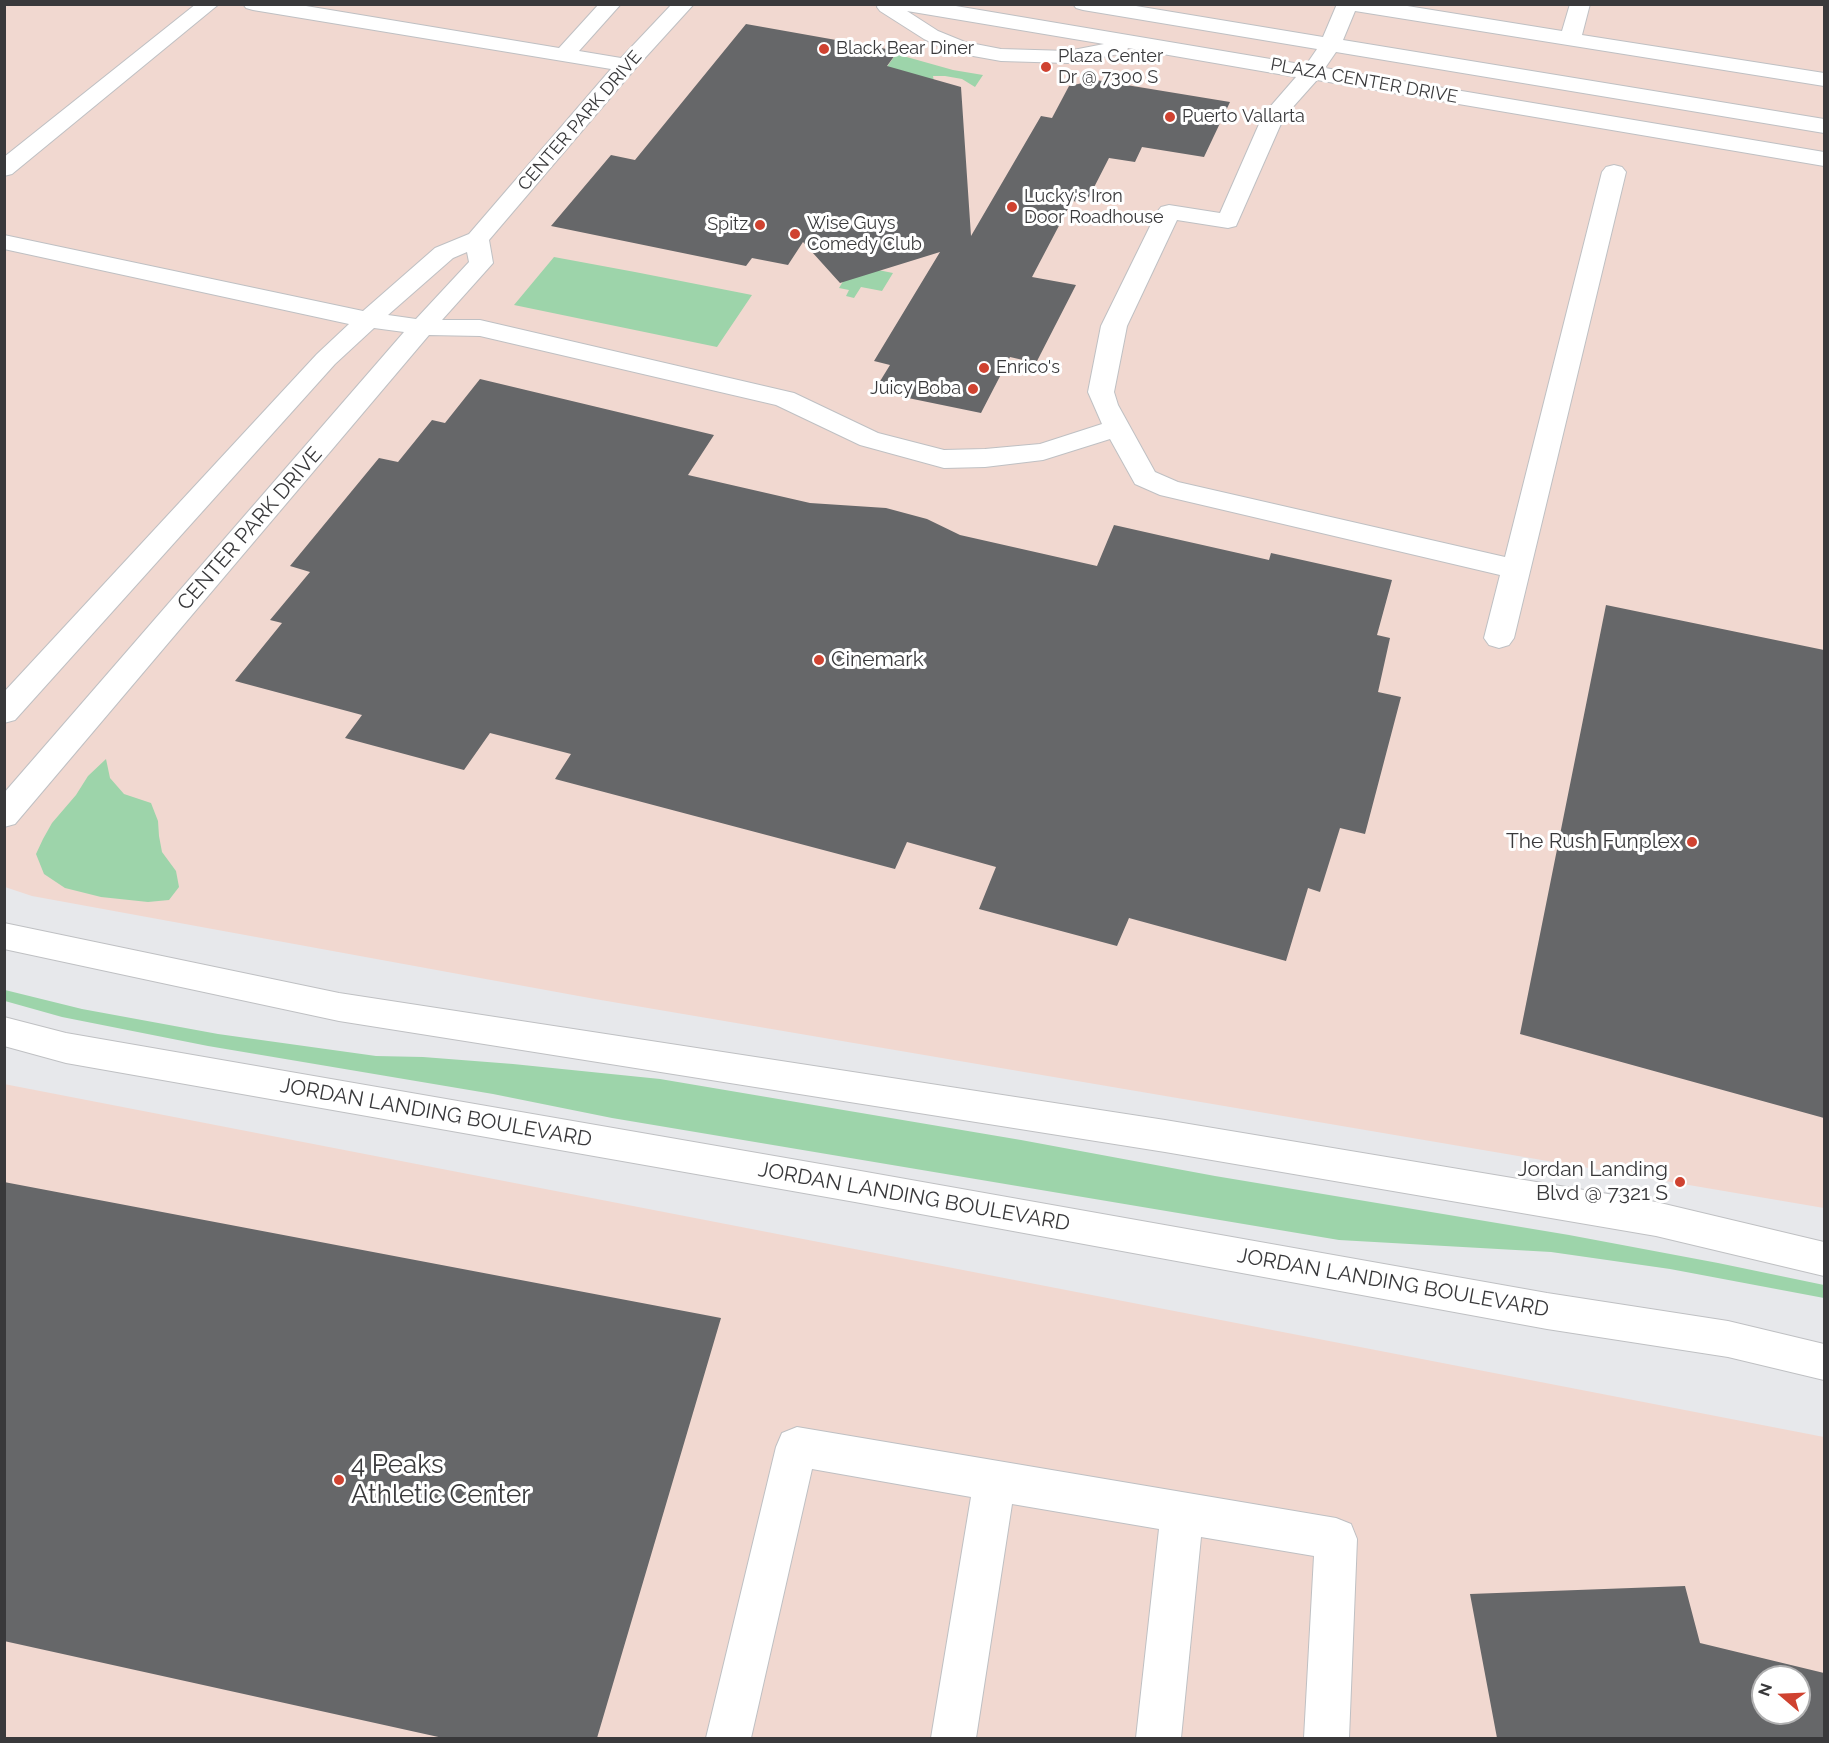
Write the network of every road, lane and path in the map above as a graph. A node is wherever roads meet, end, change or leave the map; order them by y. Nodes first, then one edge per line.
1 (209, 4) edge
2 (253, 4) edge
3 (403, 4) edge
4 (611, 4) edge
5 (684, 4) edge
6 (883, 4) edge
7 (904, 4) edge
8 (1083, 4) edge
9 (1348, 4) edge
10 (1353, 4) edge
11 (1580, 4) edge
12 (381, 26) junction
13 (1570, 39) junction
14 (1137, 44) junction
15 (1330, 45) junction
16 (564, 55) junction
17 (626, 65) junction
18 (1312, 72) junction
19 (1824, 80) edge
20 (1824, 126) edge
21 (1824, 159) edge
22 (4, 169) edge
23 (1614, 172) dead end
24 (477, 239) junction
25 (4, 242) edge
26 (368, 320) junction
27 (422, 327) junction
28 (1118, 428) junction
29 (1516, 569) junction
30 (1499, 638) dead end
31 (4, 712) edge
32 (4, 815) edge
33 (4, 936) edge
34 (4, 1031) edge
35 (1824, 1258) edge
36 (1824, 1362) edge
37 (995, 1480) junction
38 (1182, 1512) junction
39 (728, 1738) edge
40 (953, 1738) edge
41 (1158, 1738) edge
42 (1328, 1738) edge

1 - 22 street
2 - 12 street
3 - 12 street
4 - 16 street
5 - 17 street, CENTER PARK DRIVE
6 - 14 street
7 - 14 street, PLAZA CENTER DRIVE
8 - 15 street, PLAZA CENTER DRIVE
9 - 15 street
10 - 13 street
11 - 13 street
12 - 16 street
13 - 19 street
14 - 18 street, PLAZA CENTER DRIVE
15 - 18 street
15 - 20 street, PLAZA CENTER DRIVE
16 - 17 street
17 - 24 street, CENTER PARK DRIVE
18 - 21 street, PLAZA CENTER DRIVE
18 - 28 street
23 - 29 street
24 - 26 street, CENTER PARK DRIVE
24 - 27 street, CENTER PARK DRIVE
25 - 26 street
26 - 27 street
26 - 31 street, CENTER PARK DRIVE
27 - 28 street
27 - 32 street, CENTER PARK DRIVE
28 - 29 street
29 - 30 street
33 - 35 street
34 - 36 street, JORDAN LANDING BOULEVARD
37 - 38 street
37 - 39 street
37 - 40 street
38 - 41 street
38 - 42 street

